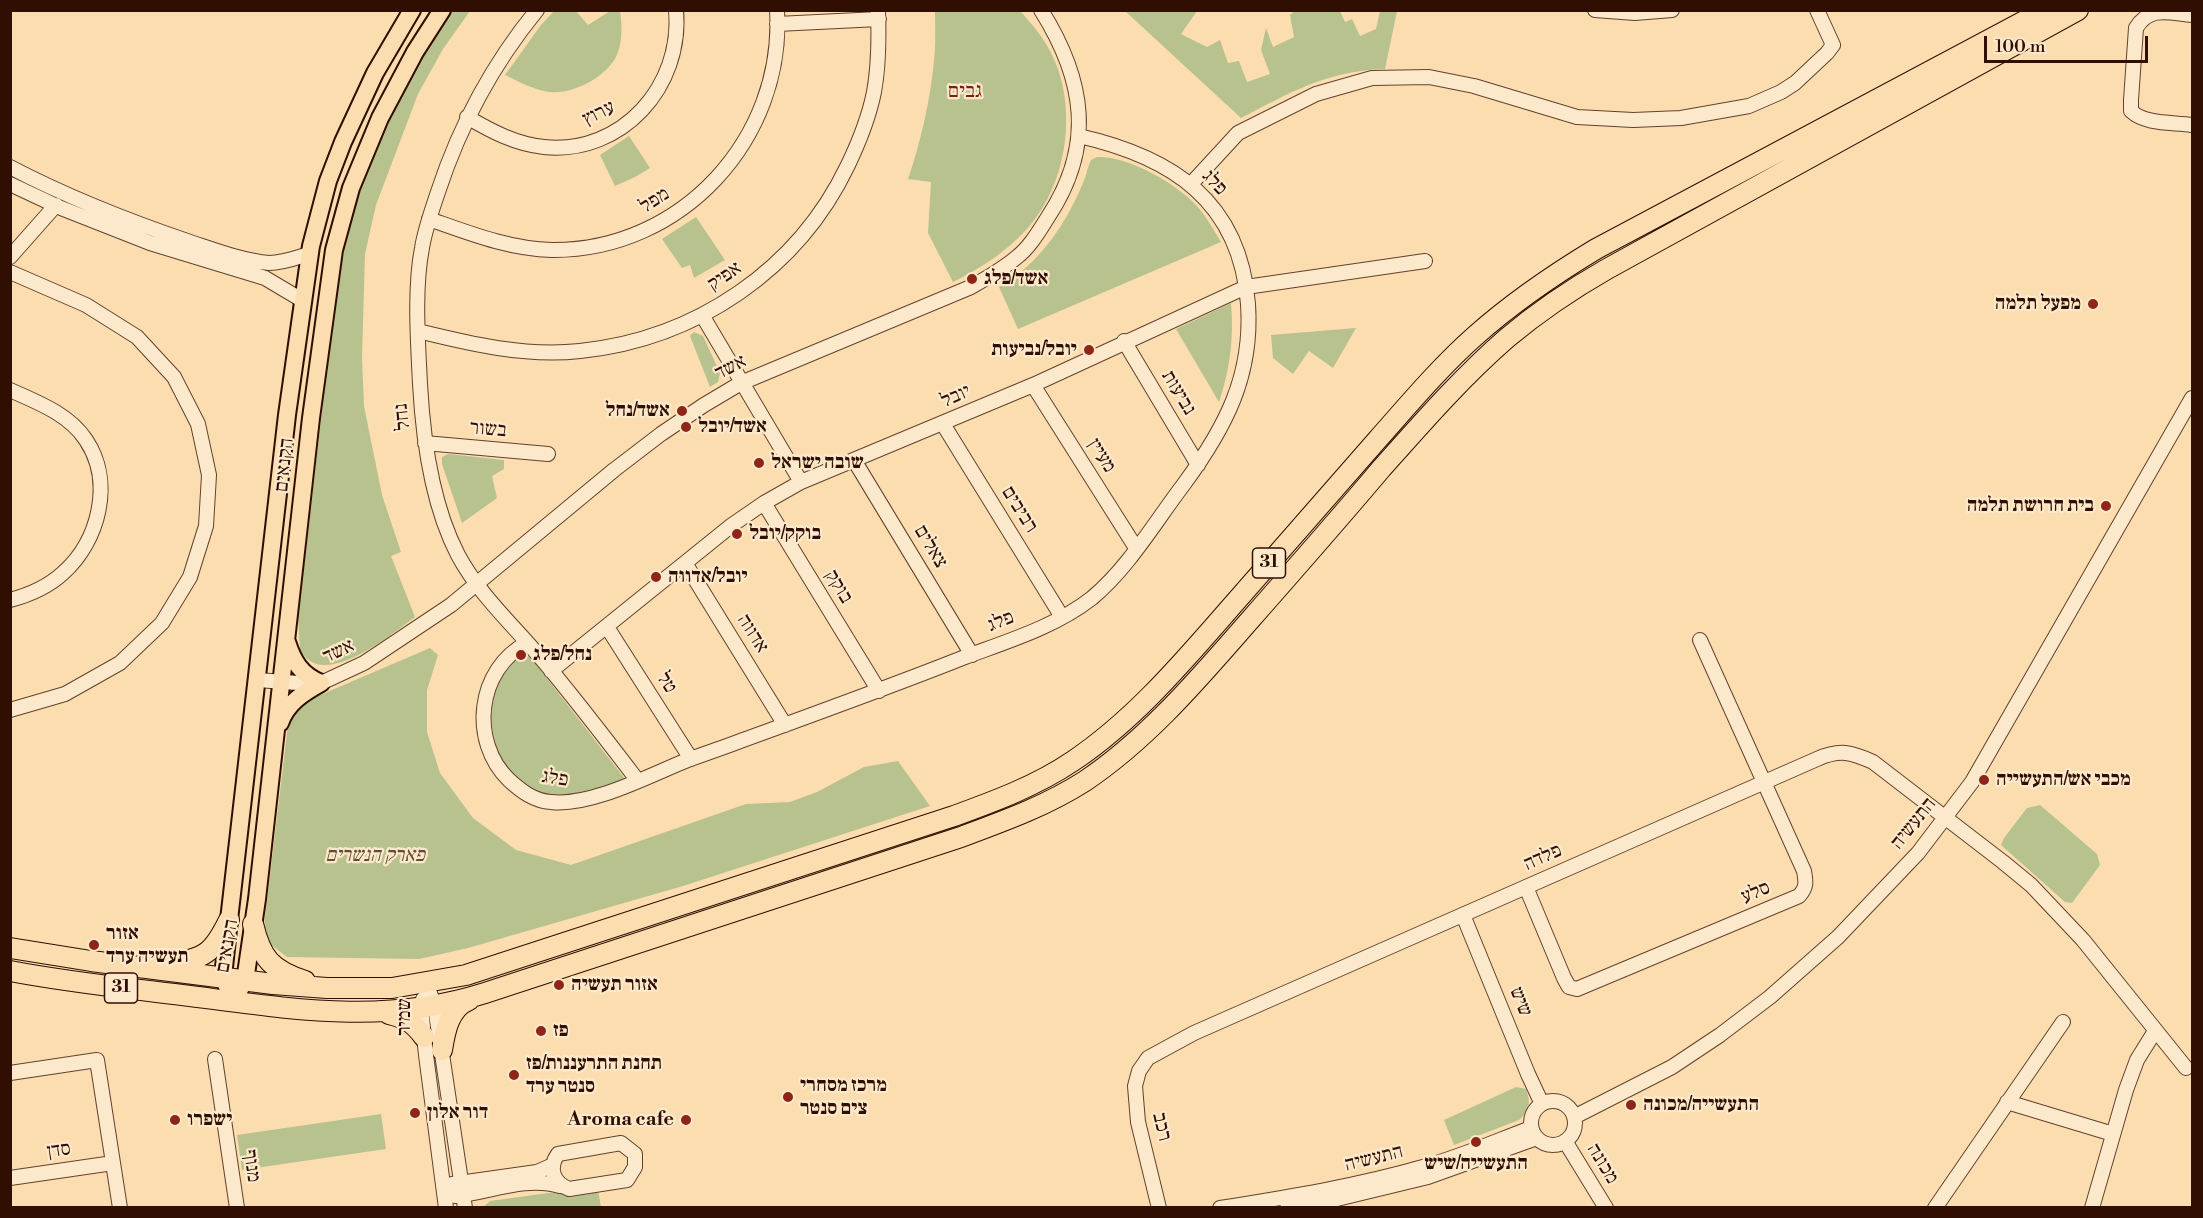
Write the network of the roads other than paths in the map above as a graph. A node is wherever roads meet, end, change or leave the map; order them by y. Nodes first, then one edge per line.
1 (412, 10) edge
2 (442, 10) edge
3 (537, 10) edge
4 (676, 10) edge
5 (1041, 10) edge
6 (1595, 10) edge
7 (1672, 10) edge
8 (1817, 10) edge
9 (2045, 10) edge
10 (2078, 10) edge
11 (879, 15) edge
12 (2193, 15) edge
13 (777, 17) edge
14 (467, 117) junction
15 (2193, 124) edge
16 (1079, 136) junction
17 (10, 167) edge
18 (10, 184) edge
19 (1191, 184) junction
20 (56, 205) junction
21 (429, 219) junction
22 (309, 254) junction
23 (10, 257) edge
24 (1425, 261) dead end
25 (10, 272) edge
26 (1246, 287) junction
27 (302, 300) junction
28 (702, 315) junction
29 (418, 331) junction
30 (1125, 341) junction
31 (741, 383) junction
32 (1033, 385) junction
33 (2193, 389) edge
34 (10, 390) edge
35 (2193, 398) edge
36 (943, 424) junction
37 (425, 443) junction
38 (2165, 445) junction
39 (548, 454) dead end
40 (854, 460) junction
41 (1198, 465) junction
42 (801, 482) junction
43 (764, 503) junction
44 (1136, 548) junction
45 (685, 563) junction
46 (476, 586) junction
47 (10, 600) edge
48 (1062, 617) junction
49 (608, 627) junction
50 (286, 640) junction
51 (1700, 640) dead end
52 (527, 643) junction
53 (972, 655) junction
54 (551, 671) junction
55 (258, 680) junction
56 (281, 683) junction
57 (321, 683) junction
58 (879, 691) junction
59 (10, 710) edge
60 (785, 725) junction
61 (276, 734) junction
62 (691, 759) junction
63 (638, 781) junction
64 (1764, 782) junction
65 (1946, 817) junction
66 (1526, 887) junction
67 (1463, 915) junction
68 (229, 920) junction
69 (254, 924) junction
70 (10, 948) edge
71 (143, 967) junction
72 (10, 971) edge
73 (223, 978) junction
74 (245, 981) junction
75 (426, 982) junction
76 (327, 988) junction
77 (485, 993) junction
78 (232, 1002) junction
79 (428, 1008) junction
80 (378, 1011) junction
81 (2063, 1022) dead end
82 (2155, 1031) junction
83 (424, 1037) junction
84 (442, 1050) junction
85 (1148, 1058) joint
86 (215, 1059) dead end
87 (2186, 1068) dead end
88 (10, 1073) edge
89 (2007, 1102) junction
90 (1542, 1104) junction
91 (1574, 1118) junction
92 (1534, 1133) junction
93 (2113, 1134) junction
94 (1565, 1141) junction
95 (113, 1163) junction
96 (553, 1165) junction
97 (10, 1178) edge
98 (560, 1186) junction
99 (463, 1195) edge
100 (444, 1197) edge
101 (120, 1208) edge
102 (237, 1208) edge
103 (1159, 1208) edge
104 (1220, 1208) edge
105 (1287, 1208) edge
106 (1606, 1208) edge
107 (1935, 1208) edge
108 (2092, 1208) edge

1 - 22 main road, הקנאים
2 - 50 main road, הקנאים
3 - 14 street, נחל
4 - 14 street, ערוץ
5 - 16 street, אשד
6 - 7 street
8 - 19 street
9 - 75 highway, 31
10 - 77 highway, 31
11 - 13 street
11 - 28 street, אפיק
12 - 15 street
13 - 21 street, מפל
14 - 21 street, נחל
16 - 19 street, פלג
16 - 31 street, אשד
17 - 22 street
18 - 20 street
19 - 26 street, פלג
20 - 23 street
20 - 27 street
21 - 29 street, נחל
22 - 27 main road, הקנאים
24 - 26 street, יובל
25 - 59 street
26 - 30 street, יובל
26 - 41 street, פלג
27 - 55 main road, הקנאים
28 - 29 street, אפיק
28 - 31 street
29 - 37 street, נחל
30 - 32 street, יובל
30 - 41 street, נביעות
31 - 42 street
31 - 46 street, אשד
32 - 36 street, יובל
32 - 44 street, מעיין
33 - 38 street, התעשיה
34 - 47 street
35 - 38 street, התעשיה
36 - 40 street, יובל
36 - 48 street, רביבים
37 - 39 street, בשור
37 - 46 street, נחל
38 - 65 street, התעשיה
40 - 42 street, יובל
40 - 53 street, צאלים
41 - 44 street, פלג
42 - 43 street, יובל
43 - 45 street, יובל
43 - 58 street, בוקק
44 - 48 street, פלג
45 - 49 street, יובל
45 - 60 street, אדווה
46 - 52 street, נחל
46 - 57 street, אשד
48 - 53 street, פלג
49 - 54 street, יובל
49 - 62 street, טל
50 - 56 main road, הקנאים
50 - 57 main road
51 - 64 street, סלע
52 - 54 street, נחל
52 - 63 street, פלג
53 - 58 street, פלג
54 - 63 street, נחל
55 - 56 street, אשד
55 - 68 main road, הקנאים
56 - 57 street, אשד
56 - 61 main road, הקנאים
57 - 61 main road
58 - 60 street, פלג
60 - 62 street, פלג
61 - 69 main road, הקנאים
62 - 63 street, פלג
64 - 65 street, פלדה
64 - 66 street, פלדה
64 - 66 street, סלע
65 - 82 street, פלדה
65 - 91 street, התעשיה
66 - 67 street, פלדה
67 - 85 street, פלדה
67 - 90 street, שיש
68 - 71 highway
68 - 73 main road, הקנאים
69 - 74 main road, הקנאים
69 - 76 highway
70 - 71 highway, 31
71 - 73 highway, 31
72 - 78 highway, 31
73 - 74 highway, 31
73 - 78 main road, הקנאים
74 - 76 highway, 31
74 - 78 main road, הקנאים
75 - 76 highway, 31
75 - 79 street, שמיר
77 - 79 highway, 31
77 - 84 highway
78 - 80 highway, 31
79 - 80 highway, 31
79 - 83 street, שמיר
79 - 84 street, שמיר
80 - 83 highway
81 - 89 street
82 - 87 street, פלדה
82 - 93 street
83 - 100 street, שמיר
84 - 99 street, שמיר
85 - 103 street, רכב
86 - 102 street, מנוף
88 - 95 street
89 - 93 street
89 - 107 street
90 - 91 street
90 - 92 street
91 - 94 street
92 - 94 street
92 - 104 street, התעשיה
92 - 105 street, התעשיה
93 - 108 street
94 - 106 street, מכונה
95 - 97 street, סדן
95 - 101 street
96 - 98 street
96 - 98 street
96 - 99 street
98 - 99 street
99 - 100 street

